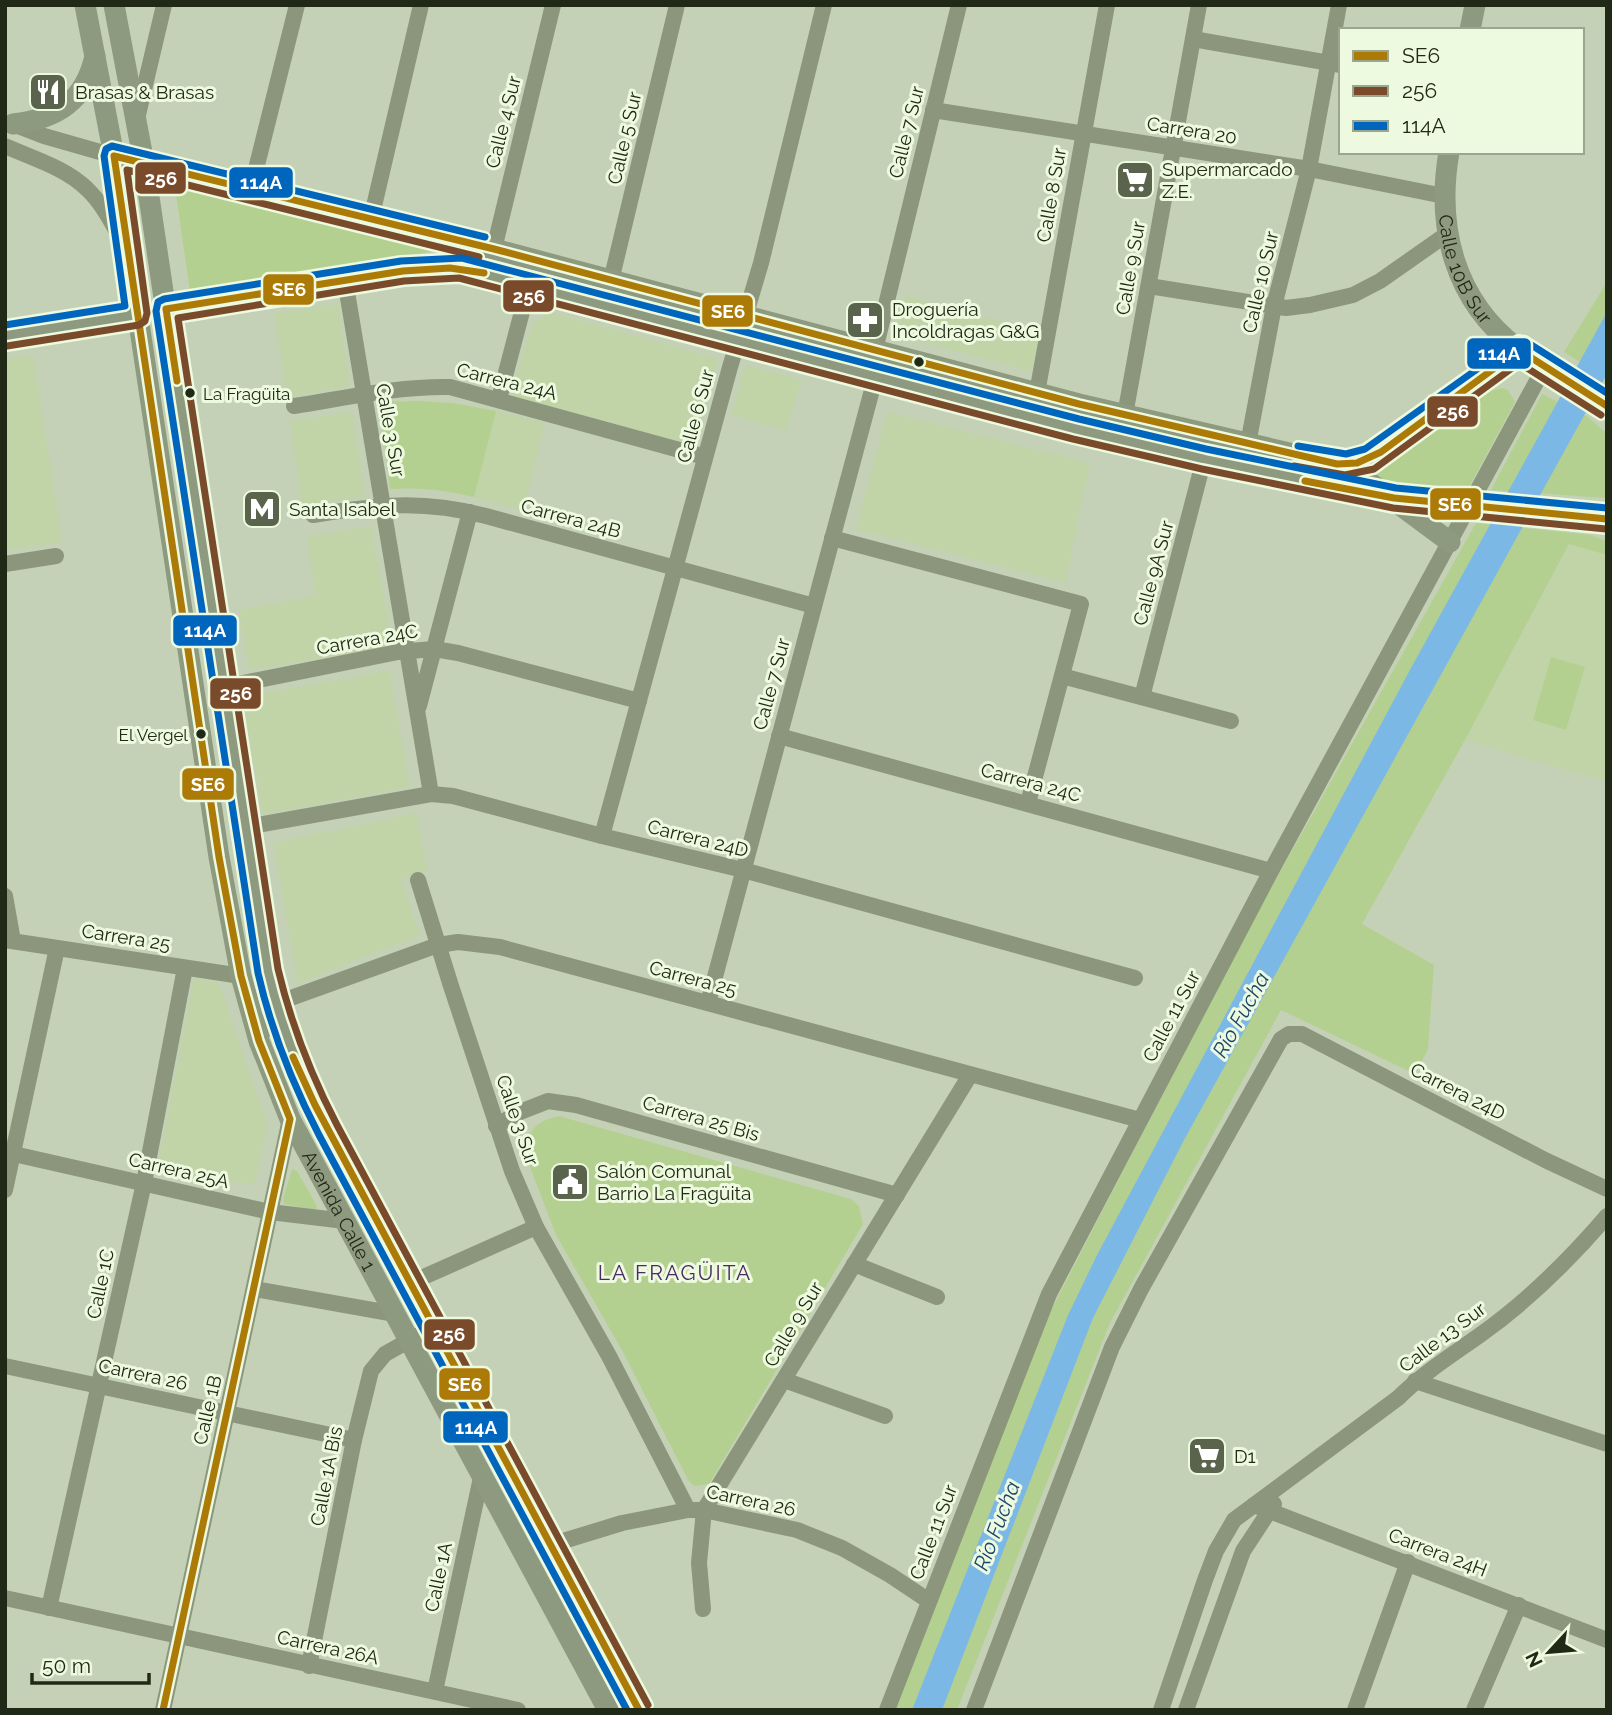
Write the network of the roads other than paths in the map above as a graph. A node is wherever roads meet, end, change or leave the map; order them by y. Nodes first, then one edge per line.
1 (85, 5) edge
2 (114, 5) edge
3 (163, 5) edge
4 (297, 5) edge
5 (421, 5) edge
6 (553, 5) edge
7 (677, 5) edge
8 (824, 5) edge
9 (959, 5) edge
10 (1107, 5) edge
11 (1199, 5) edge
12 (1339, 5) edge
13 (1475, 5) edge
14 (1470, 28) edge
15 (1193, 39) junction
16 (95, 54) junction
17 (1334, 64) edge
18 (933, 110) junction
19 (136, 121) junction
20 (9, 122) edge
21 (1084, 134) junction
22 (5, 146) edge
23 (1173, 148) junction
24 (1449, 154) edge
25 (114, 156) junction
26 (144, 163) junction
27 (1309, 169) junction
28 (251, 190) junction
29 (1444, 196) junction
30 (371, 219) junction
31 (1447, 234) junction
32 (494, 249) junction
33 (128, 252) junction
34 (345, 280) junction
35 (611, 281) junction
36 (529, 285) junction
37 (1149, 286) junction
38 (1274, 306) junction
39 (166, 309) junction
40 (137, 315) junction
41 (746, 316) junction
42 (5, 336) edge
43 (738, 339) junction
44 (875, 350) junction
45 (1518, 350) junction
46 (1545, 366) junction
47 (876, 375) junction
48 (1037, 393) junction
49 (364, 395) junction
50 (499, 399) junction
51 (1603, 403) edge
52 (294, 406) dead end
53 (1125, 415) junction
54 (1248, 444) junction
55 (705, 457) junction
56 (1204, 459) junction
57 (1346, 465) junction
58 (1394, 498) junction
59 (383, 505) junction
60 (1479, 506) junction
61 (470, 512) junction
62 (313, 515) dead end
63 (1607, 519) edge
64 (832, 538) junction
65 (1450, 542) junction
66 (56, 556) dead end
67 (5, 564) edge
68 (675, 568) junction
69 (814, 606) junction
70 (434, 649) junction
71 (408, 651) junction
72 (1062, 676) junction
73 (223, 687) junction
74 (1142, 697) junction
75 (639, 701) junction
76 (418, 712) junction
77 (1231, 721) dead end
78 (779, 736) junction
79 (431, 794) junction
80 (1028, 803) junction
81 (246, 827) junction
82 (602, 836) junction
83 (743, 870) junction
84 (1270, 871) junction
85 (418, 880) dead end
86 (5, 896) edge
87 (9, 940) edge
88 (438, 945) junction
89 (57, 948) junction
90 (185, 968) junction
91 (241, 976) junction
92 (1135, 978) dead end
93 (708, 1003) junction
94 (277, 1008) junction
95 (258, 1041) junction
96 (970, 1075) junction
97 (290, 1119) junction
98 (1140, 1120) junction
99 (496, 1126) junction
100 (9, 1153) edge
101 (144, 1183) junction
102 (5, 1189) edge
103 (1607, 1189) edge
104 (897, 1195) junction
105 (271, 1212) junction
106 (1607, 1216) edge
107 (345, 1221) junction
108 (536, 1227) junction
109 (854, 1264) junction
110 (410, 1283) junction
111 (254, 1290) junction
112 (937, 1297) dead end
113 (396, 1314) junction
114 (433, 1327) junction
115 (409, 1339) junction
116 (5, 1366) edge
117 (784, 1380) junction
118 (1415, 1381) junction
119 (100, 1386) junction
120 (227, 1413) junction
121 (886, 1416) dead end
122 (354, 1440) junction
123 (1607, 1444) edge
124 (482, 1473) junction
125 (1261, 1508) junction
126 (696, 1510) junction
127 (550, 1545) junction
128 (1408, 1562) junction
129 (5, 1598) edge
130 (929, 1601) junction
131 (1519, 1605) junction
132 (49, 1608) junction
133 (703, 1609) dead end
134 (179, 1636) junction
135 (1607, 1640) edge
136 (309, 1666) junction
137 (435, 1690) junction
138 (163, 1710) edge
139 (518, 1710) edge
140 (608, 1710) edge
141 (639, 1710) edge
142 (887, 1710) edge
143 (974, 1710) edge
144 (1161, 1710) edge
145 (1186, 1710) edge
146 (1355, 1710) edge
147 (1475, 1710) edge

1 - 16 main road, Avenida Calle 1
2 - 19 main road, Avenida Calle 1
3 - 19 street
4 - 28 street
5 - 30 street
6 - 32 street, Calle 4 Sur
7 - 35 street, Calle 5 Sur
8 - 41 street, Calle 6 Sur
9 - 18 street, Calle 7 Sur
10 - 21 street, Calle 8 Sur
11 - 15 street, Calle 9 Sur
12 - 17 street, Calle 10 Sur
13 - 14 main road
15 - 17 street
15 - 23 street, Calle 9 Sur
16 - 20 main road
16 - 25 main road, Avenida Calle 1
17 - 27 street, Calle 10 Sur
18 - 21 street, Carrera 20
18 - 44 street, Calle 7 Sur
19 - 26 main road, Avenida Calle 1
20 - 25 street
21 - 23 street, Carrera 20
21 - 48 street, Calle 8 Sur
22 - 33 street
23 - 27 street, Carrera 20
23 - 37 street, Calle 9 Sur
24 - 29 main road, Calle 10B Sur
25 - 26 main road
25 - 33 main road, Avenida Calle 1
26 - 28 main road
26 - 39 main road, Avenida Calle 1
27 - 29 street, Carrera 20
27 - 38 street, Calle 10 Sur
28 - 30 main road
29 - 31 main road, Calle 10B Sur
30 - 32 main road
31 - 38 street
31 - 45 main road, Calle 10B Sur
32 - 35 main road
33 - 40 main road, Avenida Calle 1
34 - 36 main road
34 - 39 main road
34 - 49 street, Calle 3 Sur
35 - 41 main road
36 - 43 main road
36 - 50 street
37 - 38 street
37 - 53 street, Calle 9 Sur
38 - 54 street, Calle 10 Sur
39 - 73 main road, Avenida Calle 1
40 - 42 main road
40 - 91 main road, Avenida Calle 1
41 - 43 street, Calle 6 Sur
41 - 44 main road
43 - 47 main road
43 - 55 street, Calle 6 Sur
44 - 48 main road
45 - 46 main road, Calle 10B Sur
45 - 57 main road
46 - 51 main road, Calle 10B Sur
46 - 60 street, Calle 11 Sur
47 - 56 main road
47 - 64 street, Calle 7 Sur
48 - 53 main road
49 - 50 street, Carrera 24A
49 - 52 street, Carrera 24A
49 - 59 street, Calle 3 Sur
50 - 55 street, Carrera 24A
53 - 54 main road
54 - 57 main road
55 - 68 street, Calle 6 Sur
56 - 58 main road
56 - 74 street, Calle 9A Sur
57 - 58 main road
58 - 60 main road
58 - 65 main road
59 - 61 street, Carrera 24B
59 - 62 street, Carrera 24B
59 - 71 street, Calle 3 Sur
60 - 63 main road
60 - 65 street, Calle 11 Sur
61 - 68 street, Carrera 24B
61 - 70 street
64 - 69 street, Calle 7 Sur
64 - 72 street
65 - 84 street, Calle 11 Sur
66 - 67 street
68 - 69 street, Carrera 24B
68 - 75 street, Calle 6 Sur
69 - 78 street, Calle 7 Sur
70 - 71 street, Carrera 24C
70 - 75 street, Carrera 24C
70 - 76 street
71 - 73 street, Carrera 24C
71 - 76 street, Calle 3 Sur
72 - 74 street
72 - 80 street
73 - 81 main road, Avenida Calle 1
74 - 77 street
75 - 82 street, Calle 6 Sur
76 - 79 street, Calle 3 Sur
78 - 80 street, Carrera 24C
78 - 83 street, Calle 7 Sur
79 - 81 street, Carrera 24D
79 - 82 street, Carrera 24D
80 - 84 street, Carrera 24C
81 - 94 main road, Avenida Calle 1
82 - 83 street, Carrera 24D
83 - 92 street, Carrera 24D
83 - 93 street, Calle 7 Sur
84 - 98 street, Calle 11 Sur
85 - 88 street, Calle 3 Sur
86 - 87 street
87 - 89 street, Carrera 25
88 - 93 street, Carrera 25
88 - 94 street, Carrera 25
88 - 99 street, Calle 3 Sur
89 - 90 street, Carrera 25
89 - 100 street
90 - 91 street, Carrera 25
90 - 101 street, Calle 1C
91 - 95 main road, Avenida Calle 1
93 - 96 street, Carrera 25
94 - 95 street
94 - 110 main road, Avenida Calle 1
95 - 97 main road, Avenida Calle 1
96 - 98 street, Carrera 25
96 - 104 street, Calle 9 Sur
97 - 105 street, Calle 1B
97 - 107 main road, Avenida Calle 1
98 - 130 street, Calle 11 Sur
99 - 104 street, Carrera 25 Bis
99 - 108 street, Calle 3 Sur
100 - 101 street, Carrera 25A
100 - 102 street
101 - 105 street, Carrera 25A
101 - 119 street, Calle 1C
103 - 143 street, Carrera 24D
104 - 109 street, Calle 9 Sur
105 - 107 street, Carrera 25A
105 - 111 street, Calle 1B
106 - 118 street, Calle 13 Sur
107 - 113 main road, Avenida Calle 1
108 - 110 street
108 - 126 street, Calle 3 Sur
109 - 112 street
109 - 117 street, Calle 9 Sur
110 - 114 main road, Avenida Calle 1
111 - 113 street
111 - 120 street, Calle 1B
113 - 115 main road, Avenida Calle 1
114 - 115 street, Calle 1A Bis
114 - 127 main road, Avenida Calle 1
115 - 122 street, Calle 1A Bis
115 - 124 main road, Avenida Calle 1
116 - 119 street, Carrera 26
117 - 121 street
117 - 126 street, Calle 9 Sur
118 - 123 street
118 - 125 street, Calle 13 Sur
119 - 120 street, Carrera 26
119 - 132 street, Calle 1C
120 - 122 street, Carrera 26
120 - 134 street, Calle 1B
122 - 136 street, Calle 1A Bis
124 - 137 street, Calle 1A
124 - 140 main road, Avenida Calle 1
125 - 128 street, Carrera 24H
125 - 144 street, Calle 13 Sur
125 - 145 street, Calle 13 Sur
126 - 127 street, Carrera 26
126 - 130 street, Carrera 26
126 - 133 street, Calle 9 Sur
127 - 141 main road, Avenida Calle 1
128 - 131 street, Carrera 24H
128 - 146 street
129 - 132 street, Carrera 26A
130 - 142 street, Calle 11 Sur
131 - 135 street, Carrera 24H
131 - 147 street
132 - 134 street, Carrera 26A
134 - 136 street, Carrera 26A
134 - 138 street, Calle 1B
136 - 137 street, Carrera 26A
137 - 139 street, Carrera 26A

